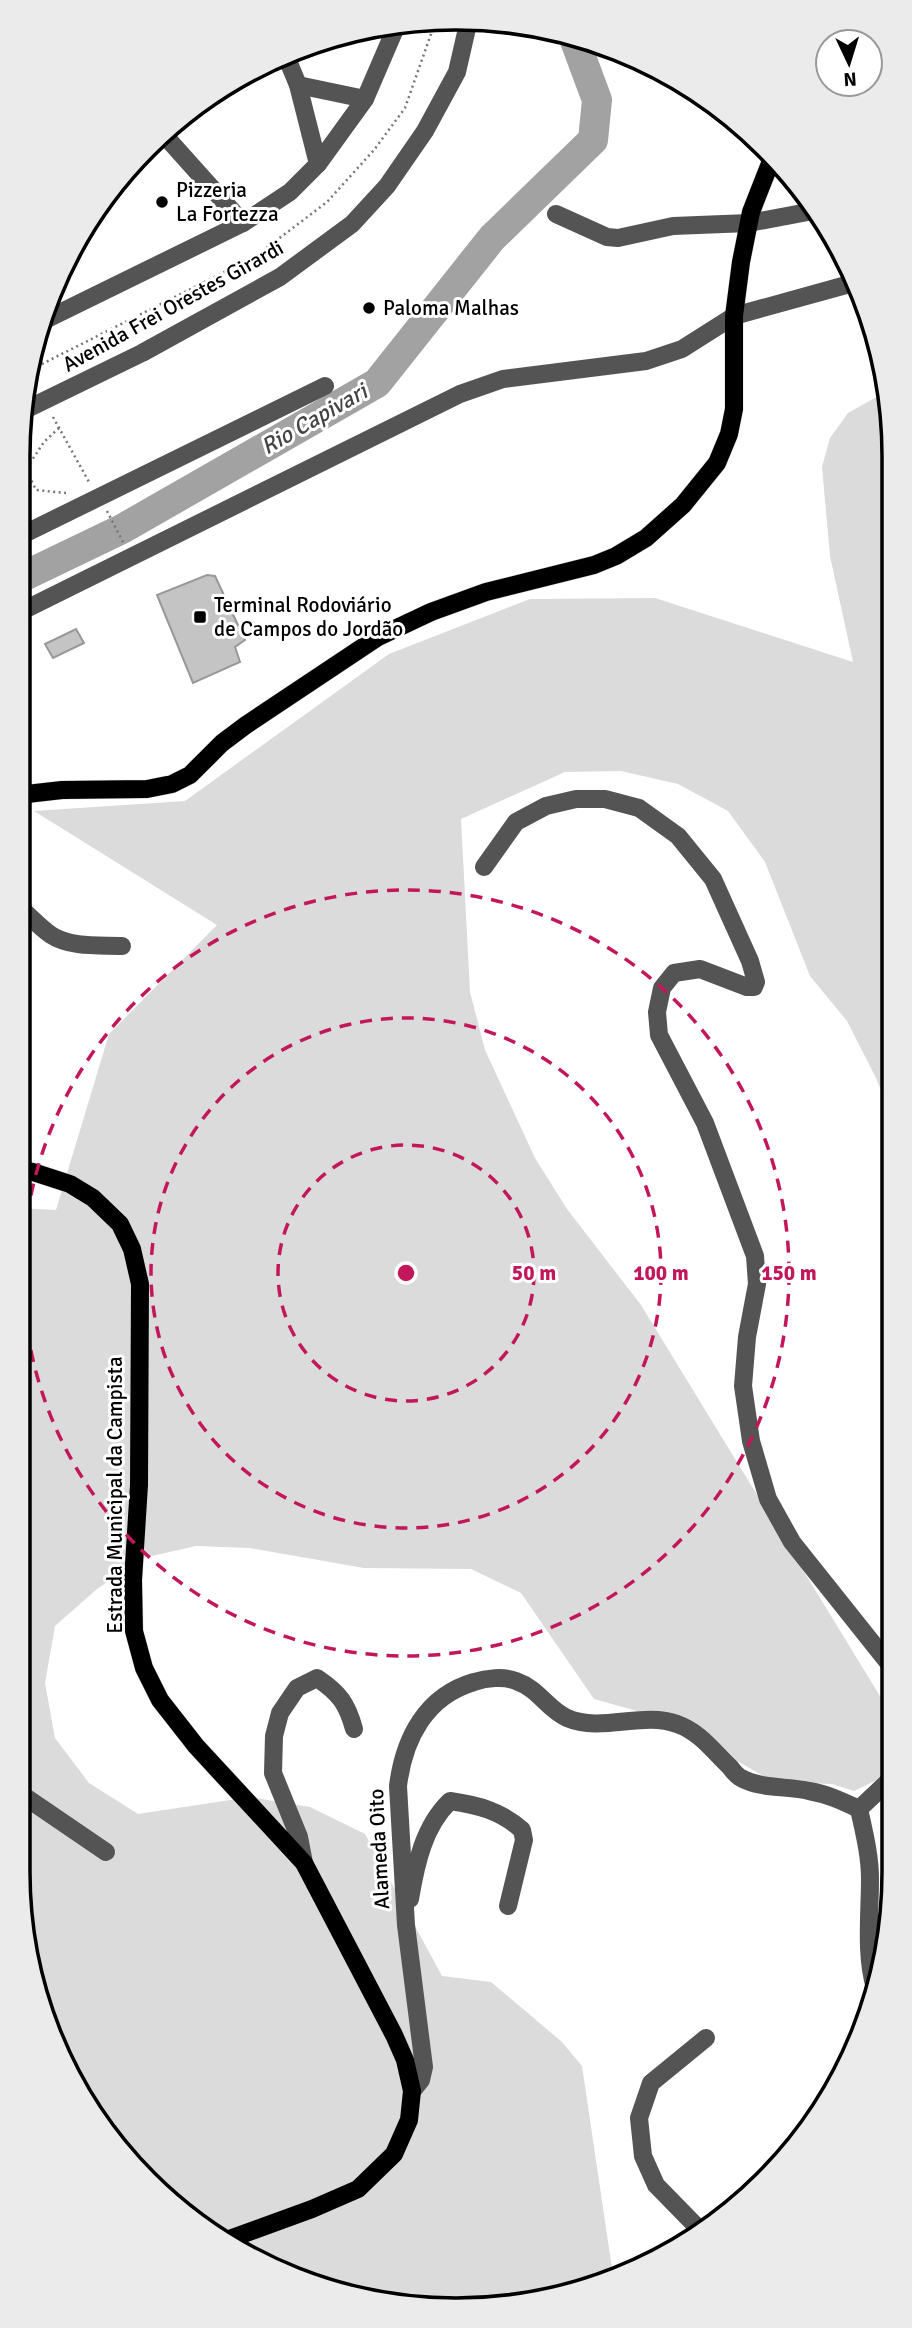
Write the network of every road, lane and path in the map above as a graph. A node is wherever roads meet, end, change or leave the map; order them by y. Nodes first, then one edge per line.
1 (467, 30) edge
2 (393, 34) edge
3 (289, 64) edge
4 (298, 85) junction
5 (365, 99) junction
6 (170, 141) edge
7 (318, 164) junction
8 (769, 168) edge
9 (806, 213) edge
10 (556, 214) dead end
11 (243, 223) junction
12 (749, 223) junction
13 (846, 285) edge
14 (53, 316) edge
15 (734, 316) junction
16 (325, 386) dead end
17 (44, 401) junction
18 (33, 406) edge
19 (59, 428) junction
20 (30, 463) edge
21 (30, 477) edge
22 (70, 492) dead end
23 (101, 503) junction
24 (30, 532) edge
25 (123, 542) dead end
26 (30, 607) edge
27 (30, 794) edge
28 (484, 867) dead end
29 (30, 917) edge
30 (122, 946) dead end
31 (30, 1172) edge
32 (882, 1655) edge
33 (354, 1729) dead end
34 (882, 1787) edge
35 (30, 1800) edge
36 (859, 1808) junction
37 (106, 1852) dead end
38 (304, 1863) junction
39 (508, 1906) dead end
40 (406, 1925) junction
41 (872, 1962) edge
42 (706, 2038) dead end
43 (412, 2091) junction
44 (695, 2225) edge
45 (236, 2236) edge

1 - 17 street, Avenida Frei Orestes Girardi
2 - 5 street
3 - 4 street
4 - 5 street
4 - 7 street
5 - 7 street
6 - 11 street
7 - 11 street
8 - 12 main road
9 - 12 street
10 - 12 street
11 - 14 street
12 - 15 main road
13 - 15 street
15 - 26 street
15 - 27 main road
16 - 23 street
17 - 18 street, Avenida Frei Orestes Girardi
17 - 19 path
19 - 20 path
19 - 23 path
21 - 22 path
23 - 24 street
23 - 25 path
28 - 32 street
29 - 30 street
31 - 38 main road, Estrada Municipal da Campista
33 - 38 street
34 - 36 street
35 - 37 street
36 - 40 street, Alameda Oito
36 - 41 street
38 - 43 main road, Estrada Municipal da Campista
39 - 40 street
40 - 43 street, Alameda Oito
42 - 44 street
43 - 45 main road, Estrada Municipal da Campista

